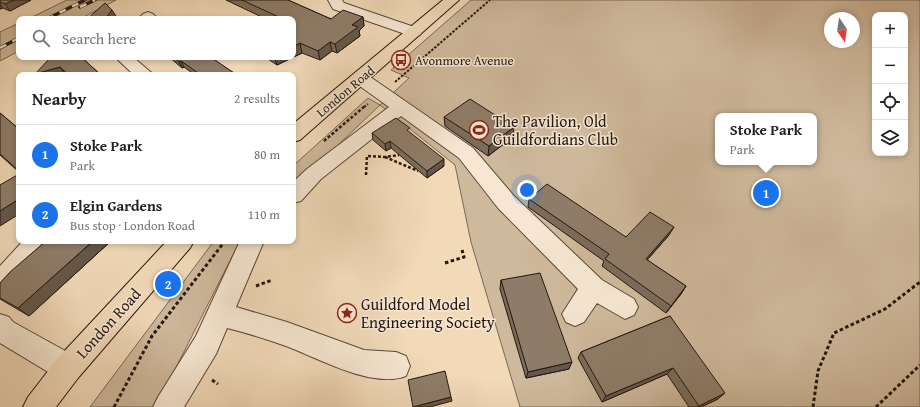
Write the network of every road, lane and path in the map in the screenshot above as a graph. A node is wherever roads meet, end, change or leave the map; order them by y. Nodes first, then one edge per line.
1 (335, 0) edge
2 (452, 0) edge
3 (414, 32) junction
4 (127, 60) edge
5 (141, 72) edge
6 (360, 78) junction
7 (402, 107) junction
8 (296, 132) edge
9 (399, 155) edge
10 (385, 157) junction
11 (418, 171) edge
12 (366, 174) dead end
13 (296, 192) edge
14 (35, 244) edge
15 (179, 244) edge
16 (223, 244) edge
17 (251, 244) edge
18 (462, 250) dead end
19 (445, 263) dead end
20 (272, 280) dead end
21 (920, 282) edge
22 (0, 284) edge
23 (253, 287) dead end
24 (593, 288) junction
25 (625, 307) dead end
26 (575, 314) dead end
27 (220, 315) junction
28 (0, 326) edge
29 (920, 365) edge
30 (396, 366) dead end
31 (68, 368) junction
32 (212, 380) dead end
33 (218, 384) dead end
34 (38, 407) edge
35 (114, 407) edge
36 (168, 407) edge
37 (813, 407) edge
38 (876, 407) edge

1 - 3 street
2 - 3 main road, London Road
3 - 6 main road, London Road
4 - 5 street
6 - 7 street
6 - 8 main road, London Road
7 - 13 street
7 - 24 street
9 - 10 path
10 - 11 path
10 - 12 path
14 - 22 street
15 - 31 main road, London Road
16 - 35 path
17 - 27 street
18 - 19 path
20 - 23 path
21 - 37 path
24 - 25 street
24 - 26 street
27 - 30 street
27 - 36 street
28 - 31 street
29 - 38 path
31 - 34 main road, London Road
32 - 33 path

